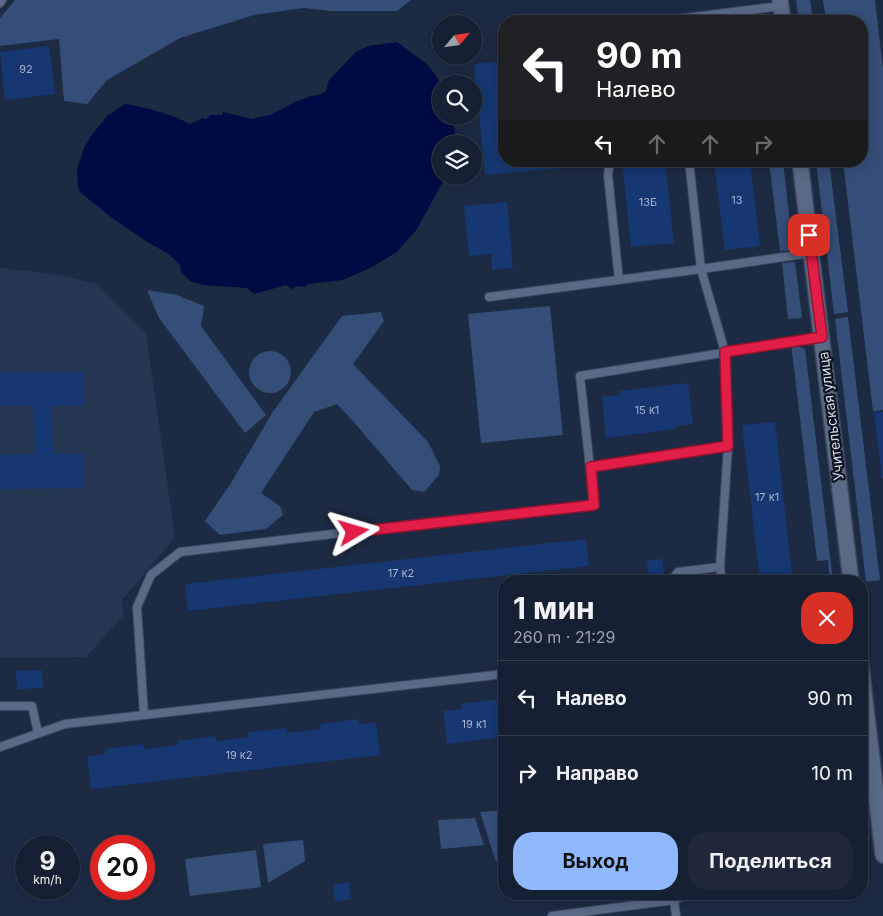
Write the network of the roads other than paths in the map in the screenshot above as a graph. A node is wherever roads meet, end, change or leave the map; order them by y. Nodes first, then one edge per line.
1 (781, 3) edge
2 (702, 15) edge
3 (609, 167) edge
4 (690, 167) edge
5 (801, 167) edge
6 (811, 253) junction
7 (702, 269) junction
8 (619, 280) junction
9 (489, 297) dead end
10 (822, 337) junction
11 (725, 352) junction
12 (728, 446) junction
13 (591, 467) junction
14 (720, 567) junction
15 (676, 575) edge
16 (721, 575) edge
17 (850, 575) edge
18 (498, 675) edge
19 (0, 706) edge
20 (868, 710) edge
21 (144, 715) junction
22 (38, 733) junction
23 (0, 747) edge
24 (877, 750) edge
25 (883, 855) edge
26 (674, 900) joint
27 (557, 916) edge
28 (676, 916) edge

1 - 2 lane
3 - 8 lane
4 - 7 lane
5 - 6 street, Учительская улица
6 - 7 lane
6 - 10 street, Учительская улица
7 - 8 lane
7 - 11 lane
8 - 9 lane
10 - 11 lane
10 - 17 street, Учительская улица
11 - 12 lane
11 - 13 lane
12 - 13 lane
12 - 14 lane
13 - 21 lane
14 - 15 lane
14 - 16 lane
18 - 21 lane
19 - 22 lane
20 - 24 street
21 - 22 lane
22 - 23 lane
24 - 25 street
26 - 27 lane
26 - 28 lane

